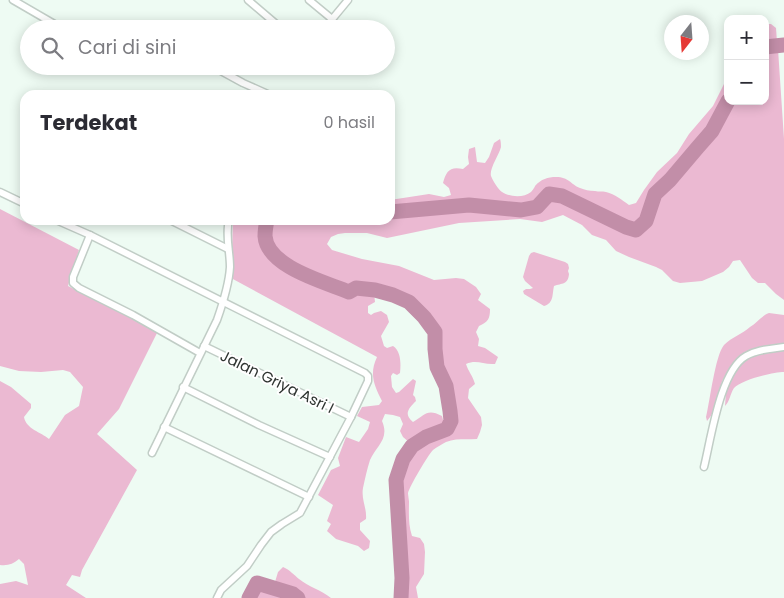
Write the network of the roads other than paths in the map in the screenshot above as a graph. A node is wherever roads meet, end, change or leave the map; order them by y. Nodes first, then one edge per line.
1 (13, 0) edge
2 (248, 0) edge
3 (309, 0) edge
4 (348, 0) edge
5 (332, 19) joint
6 (47, 20) edge
7 (271, 20) edge
8 (228, 75) edge
9 (259, 90) edge
10 (0, 192) edge
11 (20, 202) edge
12 (67, 225) edge
13 (180, 225) edge
14 (229, 225) edge
15 (90, 235) junction
16 (228, 249) junction
17 (223, 303) junction
18 (784, 347) edge
19 (202, 349) junction
20 (183, 387) junction
21 (351, 417) junction
22 (164, 427) junction
23 (152, 453) dead end
24 (330, 457) junction
25 (704, 467) dead end
26 (309, 497) junction
27 (217, 598) edge

1 - 6 street
2 - 7 street
3 - 5 street
4 - 5 street
8 - 9 street
10 - 11 street
12 - 15 street
13 - 16 street
14 - 16 street
15 - 17 street
15 - 19 street, Jalan Griya Asri I
16 - 17 street
17 - 19 street
17 - 21 street
18 - 25 street
19 - 20 street
19 - 21 street, Jalan Griya Asri I
20 - 22 street
20 - 24 street
21 - 24 street
22 - 23 street
22 - 26 street
24 - 26 street
26 - 27 street

